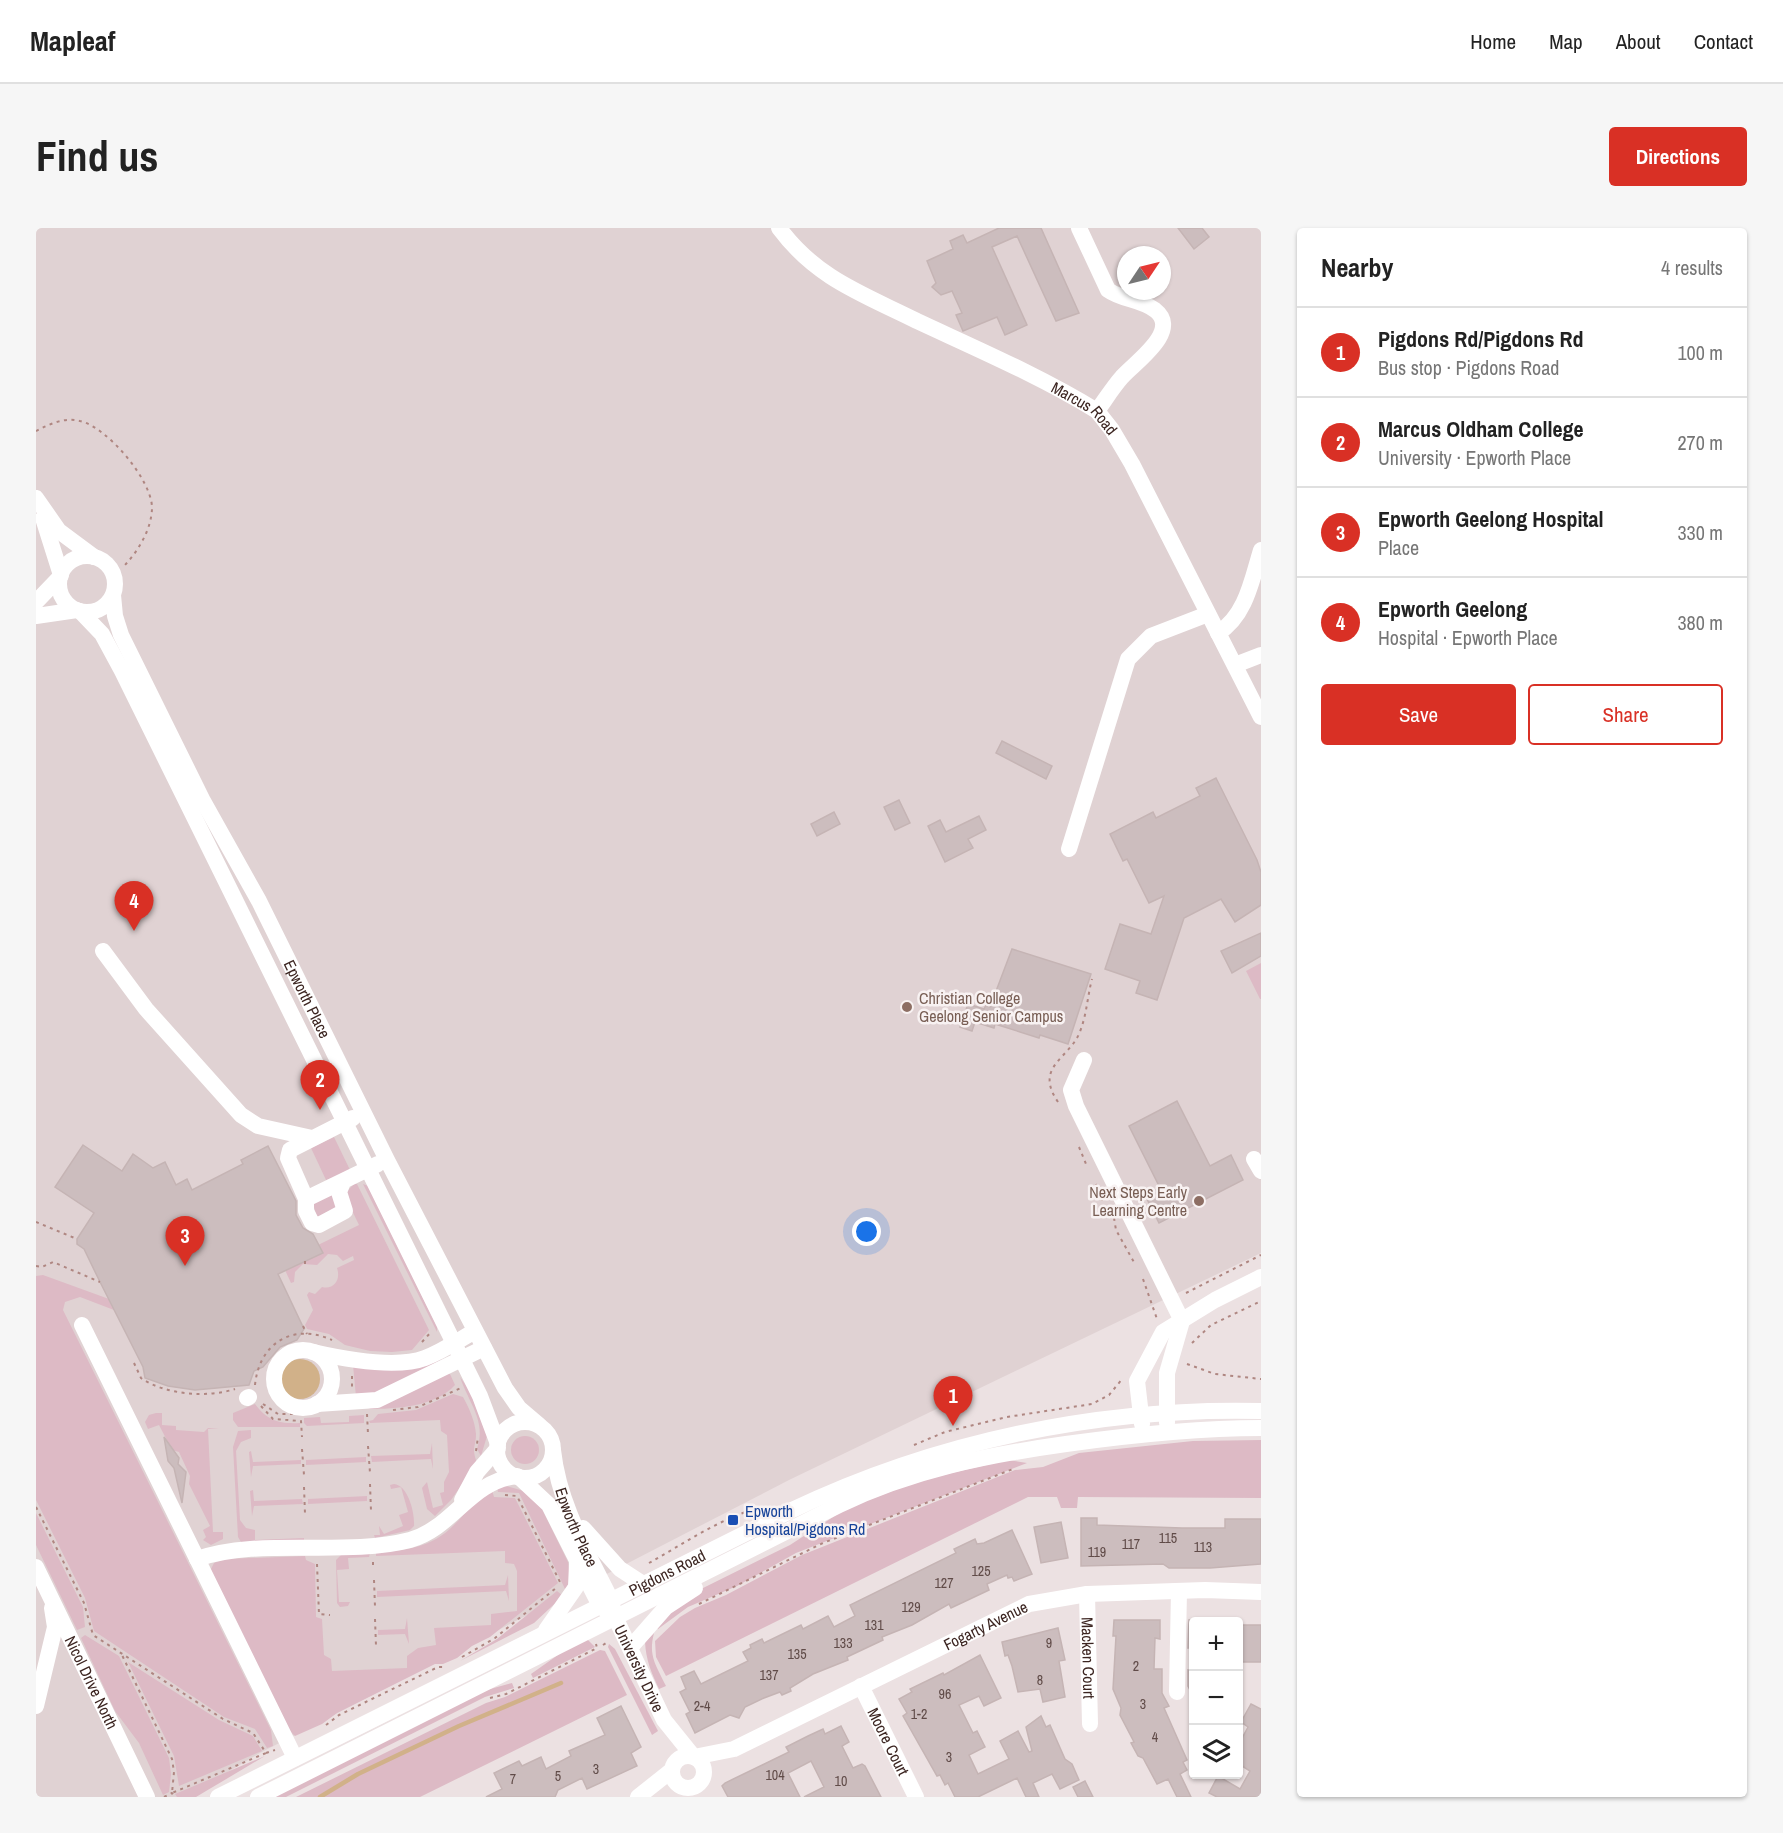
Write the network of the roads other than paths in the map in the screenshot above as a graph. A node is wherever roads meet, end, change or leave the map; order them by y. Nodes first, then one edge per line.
1 (779, 228) edge
2 (1079, 228) edge
3 (1097, 411) junction
4 (36, 499) edge
5 (1261, 550) edge
6 (94, 557) junction
7 (61, 576) junction
8 (114, 595) junction
9 (36, 602) edge
10 (78, 611) junction
11 (1208, 614) junction
12 (36, 616) edge
13 (1218, 633) junction
14 (1261, 655) edge
15 (1235, 665) junction
16 (1261, 717) edge
17 (1069, 849) dead end
18 (103, 951) dead end
19 (1084, 1060) dead end
20 (364, 1112) junction
21 (345, 1122) junction
22 (312, 1138) junction
23 (387, 1160) junction
24 (368, 1169) junction
25 (343, 1182) junction
26 (306, 1199) junction
27 (1261, 1277) edge
28 (1182, 1321) junction
29 (82, 1325) dead end
30 (475, 1331) junction
31 (454, 1343) junction
32 (484, 1348) junction
33 (312, 1352) junction
34 (462, 1360) junction
35 (317, 1404) junction
36 (1261, 1411) edge
37 (1167, 1413) junction
38 (1141, 1415) junction
39 (538, 1425) junction
40 (1261, 1428) edge
41 (1167, 1432) junction
42 (1143, 1434) junction
43 (498, 1446) junction
44 (553, 1450) junction
45 (518, 1477) junction
46 (839, 1505) junction
47 (459, 1507) junction
48 (565, 1507) junction
49 (197, 1559) junction
50 (576, 1560) junction
51 (37, 1570) edge
52 (643, 1584) junction
53 (1179, 1591) junction
54 (1261, 1592) edge
55 (1087, 1594) junction
56 (51, 1598) junction
57 (605, 1603) junction
58 (615, 1617) junction
59 (543, 1634) junction
60 (630, 1648) junction
61 (76, 1650) junction
62 (44, 1680) junction
63 (861, 1686) junction
64 (1177, 1692) dead end
65 (36, 1706) edge
66 (664, 1720) junction
67 (1090, 1724) dead end
68 (734, 1749) junction
69 (694, 1757) junction
70 (295, 1758) junction
71 (672, 1768) junction
72 (704, 1775) junction
73 (687, 1791) edge
74 (641, 1796) edge
75 (147, 1797) edge
76 (218, 1797) edge
77 (258, 1797) edge
78 (706, 1797) edge
79 (916, 1797) edge

1 - 3 street, Marcus Road
2 - 3 street
3 - 11 street, Marcus Road
4 - 6 street
4 - 7 street
5 - 13 street
6 - 7 street
6 - 8 street
7 - 9 street
7 - 10 street
8 - 10 street
8 - 20 street, Epworth Place
10 - 12 street
10 - 21 street, Epworth Place
11 - 13 street, Marcus Road
11 - 17 street
13 - 15 street, Marcus Road
14 - 15 street
15 - 16 street, Marcus Road
18 - 22 street
19 - 28 street
20 - 21 street
20 - 23 street, Epworth Place
21 - 22 street
21 - 24 street, Epworth Place
22 - 26 street
23 - 24 street
23 - 30 street, Epworth Place
24 - 25 street
24 - 31 street, Epworth Place
25 - 26 street
25 - 26 street
27 - 28 street
28 - 37 street
28 - 38 street
29 - 49 street
30 - 31 street
30 - 32 street, Epworth Place
31 - 33 street
31 - 34 street, Epworth Place
32 - 34 street
32 - 39 street, Epworth Place
33 - 35 street
33 - 35 street
34 - 35 street
34 - 43 street, Epworth Place
36 - 37 street, Pigdons Road
37 - 38 street, Pigdons Road
37 - 41 street
38 - 42 street
38 - 52 street, Pigdons Road
39 - 43 street
39 - 44 street
40 - 41 street, Pigdons Road
41 - 42 street, Pigdons Road
42 - 46 street, Pigdons Road
43 - 45 street
43 - 47 street
44 - 45 street
44 - 48 street, Epworth Place
45 - 47 street
45 - 50 street, Epworth Place
46 - 58 street, Pigdons Road
46 - 60 street
47 - 49 street
48 - 52 street
48 - 57 street, Epworth Place
49 - 70 street
50 - 57 street, Epworth Place
50 - 59 street
51 - 56 street, Nicol Drive North
52 - 57 street, Pigdons Road
53 - 54 street, Fogarty Avenue
53 - 55 street, Fogarty Avenue
53 - 64 street
55 - 63 street, Fogarty Avenue
55 - 67 street, Macken Court
56 - 61 street, Nicol Drive North
56 - 62 street
57 - 58 street, University Drive
57 - 59 street, Pigdons Road
58 - 60 street, University Drive
58 - 77 street, Pigdons Road
59 - 70 street, Pigdons Road
60 - 66 street, University Drive
61 - 62 street
61 - 75 street, Nicol Drive North
62 - 65 street
63 - 68 street, Fogarty Avenue
63 - 79 street, Moore Court
66 - 69 street, University Drive
66 - 71 street, University Drive
68 - 69 street
68 - 72 street
69 - 71 street
69 - 72 street
70 - 76 street, Pigdons Road
71 - 73 street
71 - 74 street
72 - 73 street
72 - 78 street
73 - 74 street

